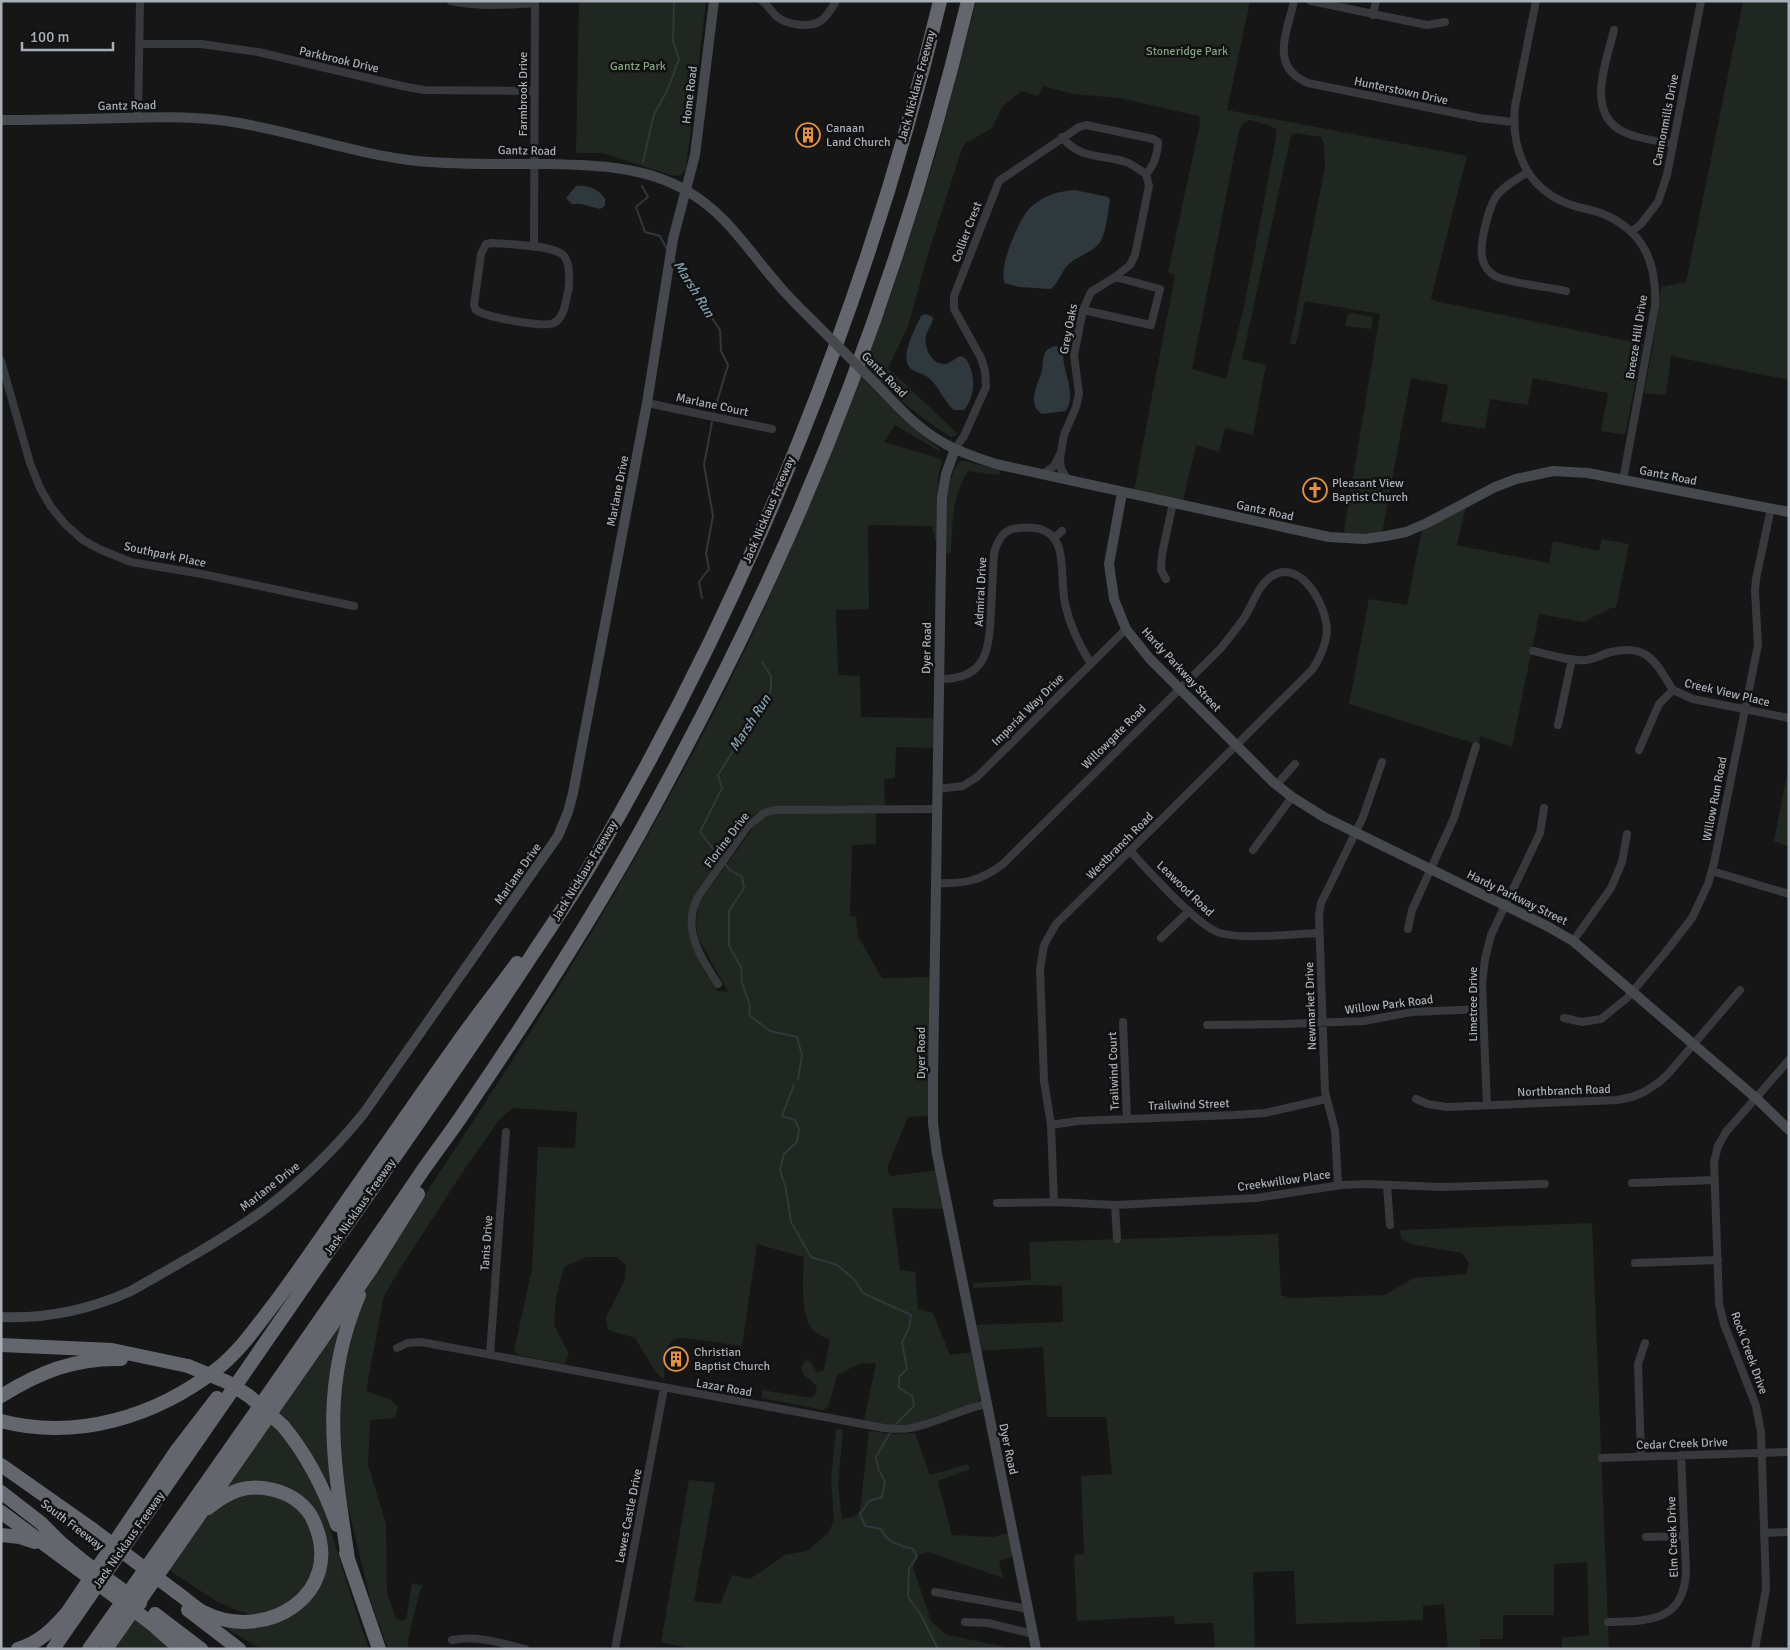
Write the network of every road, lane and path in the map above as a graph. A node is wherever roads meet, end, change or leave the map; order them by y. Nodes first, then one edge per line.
1 (140, 1) edge
2 (451, 1) edge
3 (714, 1) edge
4 (762, 1) edge
5 (836, 1) edge
6 (940, 1) edge
7 (968, 1) edge
8 (1294, 1) edge
9 (1311, 1) edge
10 (1376, 1) edge
11 (1536, 1) edge
12 (1701, 1) edge
13 (535, 2) edge
14 (1374, 15) junction
15 (1445, 22) dead end
16 (1614, 30) dead end
17 (140, 44) junction
18 (535, 91) junction
19 (138, 118) junction
20 (1, 120) edge
21 (1513, 122) junction
22 (1062, 137) junction
23 (1673, 144) junction
24 (534, 164) junction
25 (1528, 172) junction
26 (1146, 174) junction
27 (686, 190) junction
28 (1631, 232) junction
29 (534, 246) junction
30 (1115, 277) junction
31 (1566, 290) dead end
32 (1083, 310) junction
33 (1, 360) edge
34 (647, 404) junction
35 (772, 429) dead end
36 (955, 449) junction
37 (1061, 450) junction
38 (1042, 475) junction
39 (1623, 480) junction
40 (1068, 481) junction
41 (1122, 492) junction
42 (1173, 504) junction
43 (1771, 508) junction
44 (1789, 512) edge
45 (1000, 525) dead end
46 (1062, 531) dead end
47 (1005, 532) junction
48 (1054, 538) junction
49 (1284, 573) joint
50 (1166, 579) dead end
51 (354, 606) dead end
52 (1126, 629) junction
53 (1533, 651) dead end
54 (1572, 659) junction
55 (1091, 664) junction
56 (939, 679) junction
57 (1179, 688) junction
58 (1673, 690) junction
59 (1745, 709) junction
60 (1789, 718) edge
61 (1558, 725) dead end
62 (1236, 745) junction
63 (1476, 746) dead end
64 (1639, 750) dead end
65 (1382, 762) dead end
66 (1295, 764) dead end
67 (1276, 785) junction
68 (937, 789) junction
69 (1292, 797) junction
70 (1544, 808) dead end
71 (937, 809) junction
72 (1355, 832) junction
73 (1627, 834) dead end
74 (1253, 850) dead end
75 (1130, 851) junction
76 (1430, 869) junction
77 (1712, 871) junction
78 (936, 883) junction
79 (1789, 894) edge
80 (572, 895) junction
81 (1505, 906) junction
82 (1189, 910) junction
83 (1408, 929) dead end
84 (1319, 933) junction
85 (1161, 938) dead end
86 (1573, 941) junction
87 (718, 984) dead end
88 (1740, 990) dead end
89 (1632, 992) junction
90 (1483, 1009) junction
91 (1564, 1018) dead end
92 (1123, 1022) dead end
93 (1323, 1023) junction
94 (1207, 1025) dead end
95 (1693, 1045) junction
96 (500, 1060) junction
97 (1789, 1060) edge
98 (1756, 1098) junction
99 (1326, 1099) junction
100 (1416, 1099) dead end
101 (1487, 1105) junction
102 (1127, 1119) junction
103 (1051, 1125) junction
104 (1789, 1130) edge
105 (506, 1132) dead end
106 (1715, 1180) junction
107 (1632, 1183) dead end
108 (1545, 1184) dead end
109 (1338, 1185) junction
110 (1387, 1186) junction
111 (1054, 1202) junction
112 (997, 1203) dead end
113 (1115, 1205) junction
114 (1390, 1225) dead end
115 (1117, 1239) dead end
116 (1718, 1260) junction
117 (1635, 1263) dead end
118 (371, 1269) junction
119 (1, 1317) edge
120 (1645, 1343) dead end
121 (1, 1345) edge
122 (397, 1348) dead end
123 (260, 1350) junction
124 (490, 1355) junction
125 (171, 1362) junction
126 (664, 1388) junction
127 (1, 1396) edge
128 (986, 1404) junction
129 (2, 1421) edge
130 (1789, 1452) edge
131 (1762, 1453) junction
132 (1682, 1455) junction
133 (1642, 1456) junction
134 (1602, 1458) dead end
135 (1, 1465) edge
136 (1, 1472) edge
137 (1, 1492) edge
138 (1, 1500) edge
139 (1, 1512) edge
140 (190, 1526) junction
141 (1789, 1532) edge
142 (89, 1533) junction
143 (1764, 1533) junction
144 (1, 1535) edge
145 (1684, 1536) junction
146 (1646, 1537) dead end
147 (61, 1543) junction
148 (348, 1560) junction
149 (81, 1565) junction
150 (934, 1592) dead end
151 (173, 1595) junction
152 (1028, 1609) junction
153 (153, 1618) junction
154 (965, 1622) dead end
155 (1608, 1622) dead end
156 (1033, 1634) junction
157 (452, 1640) dead end
158 (18, 1649) edge
159 (53, 1649) edge
160 (89, 1649) edge
161 (107, 1649) edge
162 (180, 1649) edge
163 (186, 1649) edge
164 (202, 1649) edge
165 (239, 1649) edge
166 (379, 1649) edge
167 (525, 1649) edge
168 (615, 1649) edge
169 (1036, 1649) edge
170 (1755, 1649) edge

1 - 17 street
2 - 13 street
3 - 27 main road, Home Road
4 - 5 street
6 - 80 highway, Jack Nicklaus Freeway
7 - 96 highway
8 - 21 street, Hunterstown Drive
9 - 14 street
10 - 14 street
11 - 21 street, Breeze Hill Drive
12 - 23 street, Cannonmills Drive
13 - 18 street, Farmbrook Drive
14 - 15 street
16 - 23 street
17 - 18 street, Parkbrook Drive
17 - 19 street
18 - 24 street, Farmbrook Drive
19 - 20 main road, Gantz Road
19 - 24 main road, Gantz Road
21 - 25 street, Breeze Hill Drive
22 - 26 street
22 - 26 street, Collier Crest
22 - 36 street, Collier Crest
23 - 28 street, Cannonmills Drive
24 - 27 main road, Gantz Road
24 - 29 street, Farmbrook Drive
25 - 28 street, Breeze Hill Drive
25 - 31 street
26 - 30 street, Grey Oaks
27 - 34 main road, Marlane Drive
27 - 36 main road, Gantz Road, bridge
28 - 39 street, Breeze Hill Drive
29 - 29 street
30 - 32 street, Grey Oaks
30 - 32 street
32 - 37 street, Grey Oaks
33 - 51 street, Southpark Place
34 - 35 street, Marlane Court
34 - 119 main road, Marlane Drive
36 - 38 main road, Gantz Road
36 - 56 main road, Dyer Road
37 - 38 street, Grey Oaks
37 - 40 street, Grey Oaks
38 - 40 main road, Gantz Road
39 - 42 main road, Gantz Road
39 - 43 main road, Gantz Road
40 - 41 main road, Gantz Road
41 - 42 main road, Gantz Road
41 - 52 main road, Hardy Parkway Street
42 - 50 street
43 - 44 main road, Gantz Road
43 - 59 street, Willow Run Road
45 - 47 street
46 - 48 street
47 - 48 street
47 - 56 street, Admiral Drive
48 - 55 street
49 - 57 street, Willowgate Road
49 - 62 street, Westbranch Road
52 - 55 street, Imperial Way Drive
52 - 57 main road, Hardy Parkway Street
53 - 54 street, Creek View Place
54 - 58 street, Creek View Place
54 - 61 street
55 - 68 street, Imperial Way Drive
56 - 68 main road, Dyer Road
57 - 62 main road, Hardy Parkway Street
57 - 78 street, Willowgate Road
58 - 59 street, Creek View Place
58 - 64 street
59 - 60 street, Creek View Place
59 - 77 street, Willow Run Road
62 - 67 main road, Hardy Parkway Street
62 - 75 street, Westbranch Road
63 - 76 street
65 - 72 street, Newmarket Drive
66 - 67 street
67 - 69 main road, Hardy Parkway Street
68 - 71 main road, Dyer Road
69 - 72 main road, Hardy Parkway Street
69 - 74 street
70 - 81 street, Limetree Drive
71 - 78 main road, Dyer Road
71 - 87 street, Florine Drive
72 - 76 main road, Hardy Parkway Street
72 - 84 street, Newmarket Drive
73 - 86 street
75 - 82 street, Leawood Road
75 - 103 street, Westbranch Road
76 - 81 main road, Hardy Parkway Street
76 - 83 street
77 - 79 street
77 - 89 street, Willow Run Road
78 - 128 main road, Dyer Road
80 - 123 highway, Jack Nicklaus Freeway
80 - 129 highway
81 - 86 main road, Hardy Parkway Street
81 - 90 street, Limetree Drive
82 - 84 street, Leawood Road
82 - 85 street
84 - 93 street, Newmarket Drive
86 - 89 main road, Hardy Parkway Street
88 - 95 street, Northbranch Road
89 - 91 street, Willow Run Road
89 - 95 main road, Hardy Parkway Street
90 - 93 street, Willow Park Road
90 - 101 street, Limetree Drive
92 - 102 street, Trailwind Court
93 - 94 street, Willow Park Road
93 - 99 street, Newmarket Drive
95 - 98 main road, Hardy Parkway Street
95 - 101 street, Northbranch Road
96 - 118 highway
96 - 160 highway
97 - 98 street, Rock Creek Drive
98 - 104 main road, Hardy Parkway Street
98 - 106 street, Rock Creek Drive
99 - 102 street, Trailwind Street
99 - 109 street, Newmarket Drive
100 - 101 street, Northbranch Road
102 - 103 street, Trailwind Street
103 - 111 street, Westbranch Road
105 - 124 street, Tanis Drive
106 - 107 street
106 - 116 street, Rock Creek Drive
108 - 110 street, Creekwillow Place
109 - 110 street, Creekwillow Place
109 - 113 street, Creekwillow Place
110 - 114 street
111 - 112 street, Creekwillow Place
111 - 113 street, Creekwillow Place
113 - 115 street
116 - 117 street
116 - 131 street, Rock Creek Drive
118 - 140 highway
118 - 148 highway
120 - 133 street
121 - 125 highway
122 - 124 street, Lazar Road
123 - 158 highway
123 - 159 highway, Jack Nicklaus Freeway
124 - 126 street, Lazar Road
125 - 127 highway
125 - 148 highway, bridge
126 - 128 street, Lazar Road
126 - 168 street, Lewes Castle Drive
128 - 152 main road, Dyer Road
130 - 131 street, Cedar Creek Drive
131 - 132 street, Cedar Creek Drive
131 - 143 street, Rock Creek Drive
132 - 133 street, Cedar Creek Drive
132 - 145 street, Elm Creek Drive
133 - 134 street, Cedar Creek Drive
135 - 142 highway
136 - 142 highway, South Freeway
137 - 147 highway, South Freeway
138 - 147 highway
139 - 149 highway
140 - 151 highway
140 - 161 highway
141 - 143 street
142 - 151 highway, South Freeway
143 - 170 street, Rock Creek Drive
144 - 149 highway
145 - 146 street
145 - 155 street, Elm Creek Drive
147 - 149 highway, South Freeway
148 - 166 highway
149 - 153 highway, South Freeway, bridge
150 - 152 street
151 - 165 highway, South Freeway
152 - 156 main road, Dyer Road
153 - 162 highway
153 - 163 highway
153 - 164 highway, South Freeway
154 - 156 street
156 - 169 main road, Dyer Road
157 - 167 street

